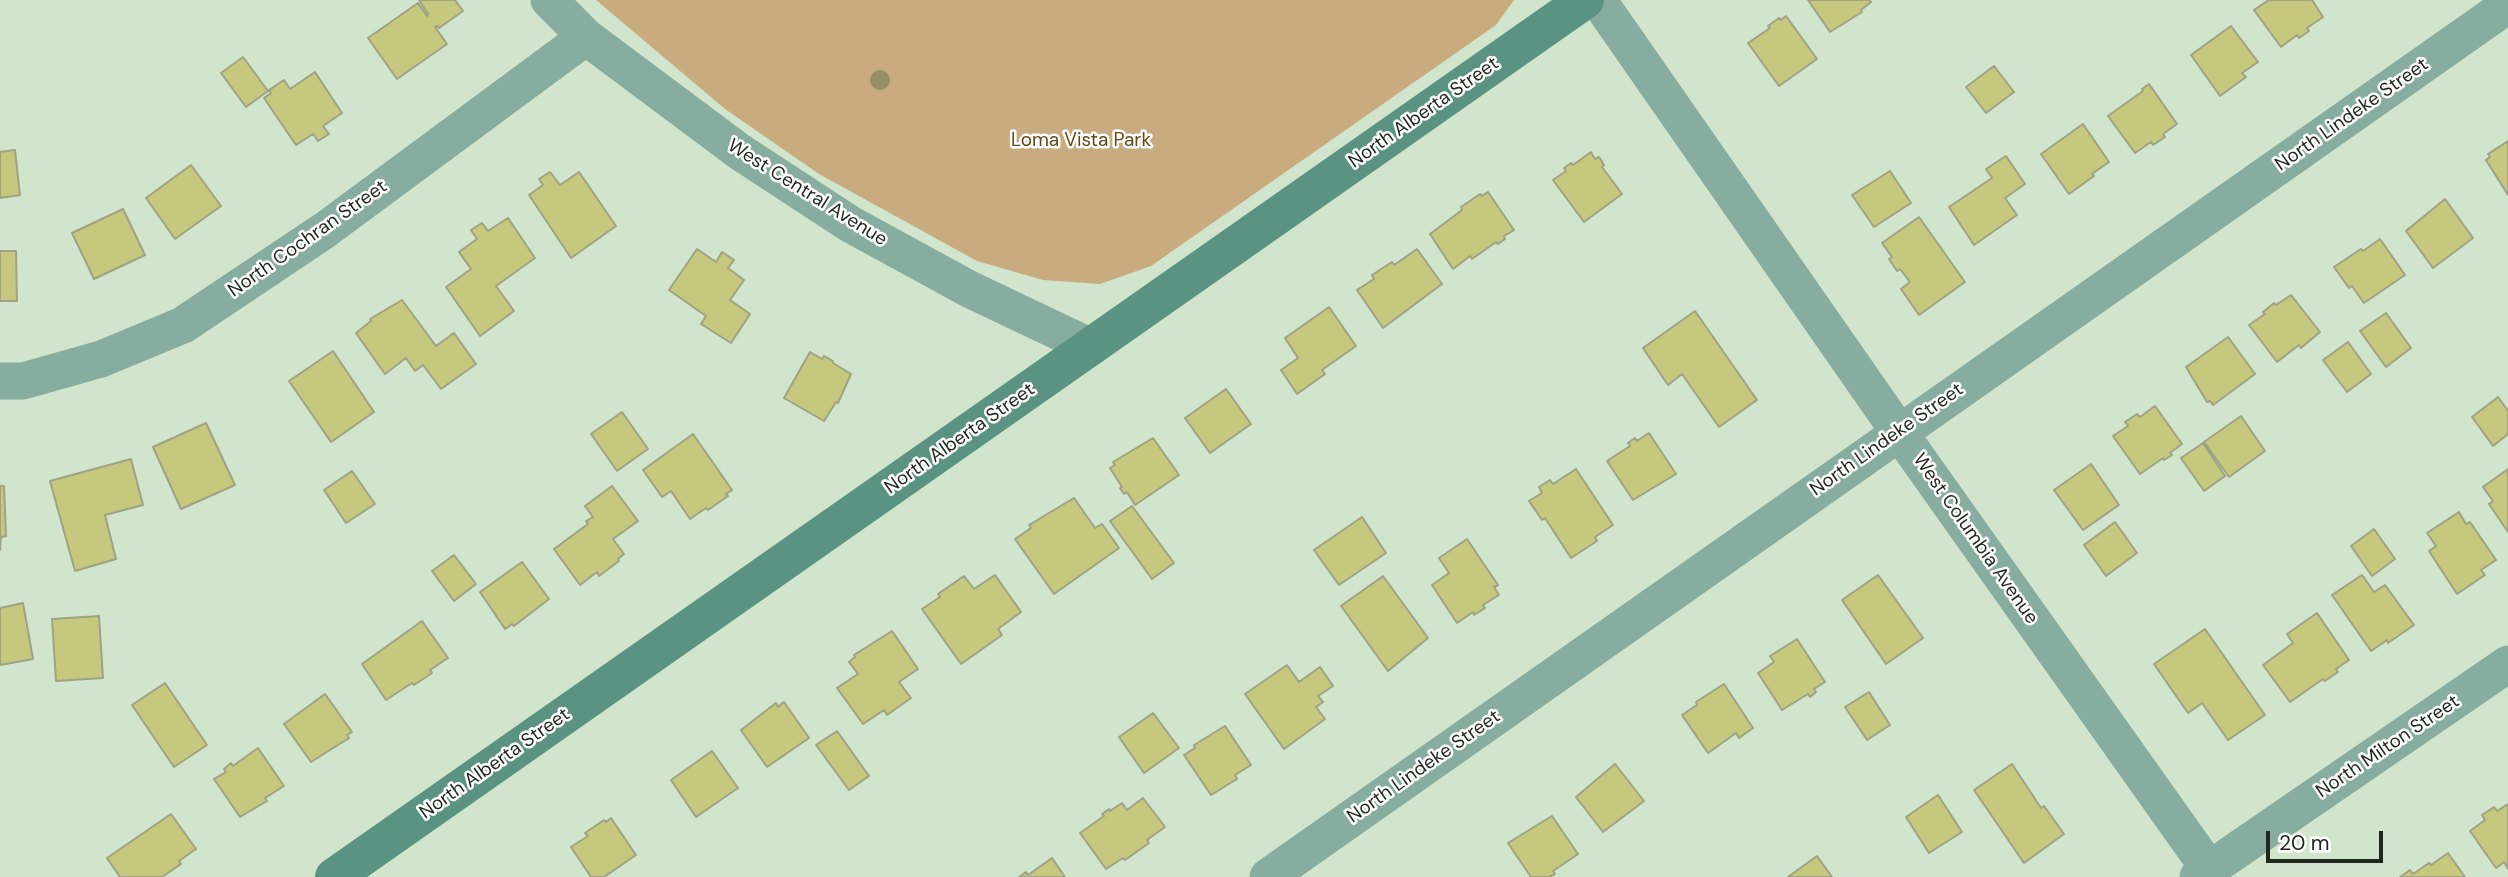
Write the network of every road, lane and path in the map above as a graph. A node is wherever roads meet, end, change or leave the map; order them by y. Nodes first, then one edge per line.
1 (549, 0) edge
2 (1585, 0) edge
3 (1598, 0) edge
4 (2508, 5) edge
5 (586, 37) junction
6 (1091, 347) junction
7 (0, 381) edge
8 (1899, 432) junction
9 (2508, 664) edge
10 (2204, 873) edge
11 (334, 877) edge
12 (1268, 877) edge

1 - 5 street, West Central Avenue
2 - 6 main road, North Alberta Street
3 - 8 street, West Columbia Avenue
4 - 8 street, North Lindeke Street
5 - 6 street, West Central Avenue
5 - 7 street, North Cochran Street
6 - 11 main road, North Alberta Street
8 - 10 street, West Columbia Avenue
8 - 12 street, North Lindeke Street
9 - 10 street, North Milton Street

